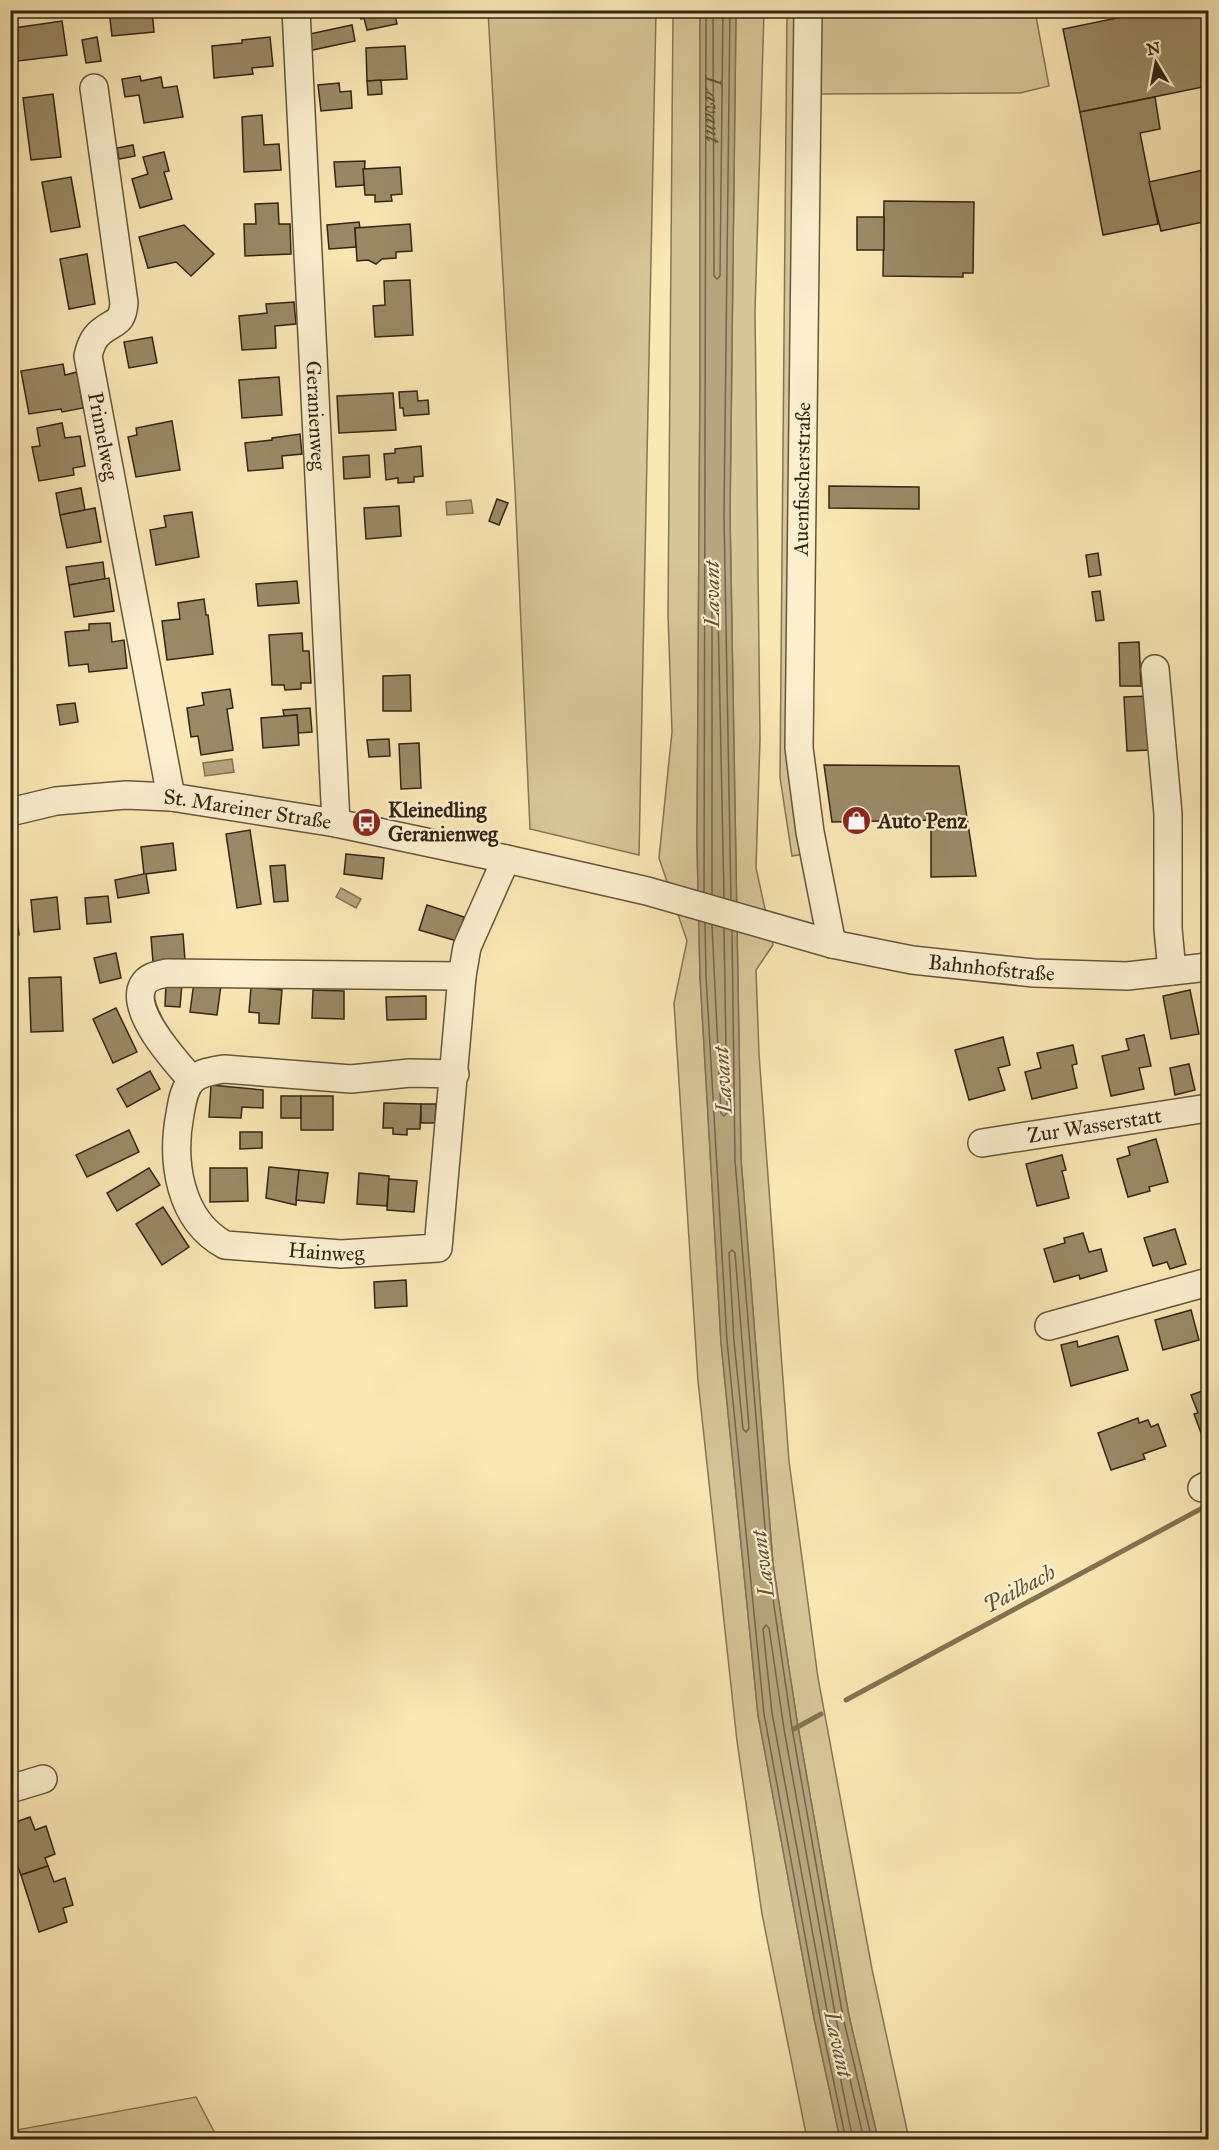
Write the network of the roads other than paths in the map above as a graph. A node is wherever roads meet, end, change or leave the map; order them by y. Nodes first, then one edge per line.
1 (296, 10) edge
2 (808, 10) edge
3 (94, 88) dead end
4 (1155, 669) dead end
5 (171, 797) junction
6 (10, 812) edge
7 (336, 823) junction
8 (506, 859) junction
9 (778, 929) joint
10 (832, 944) junction
11 (1209, 967) edge
12 (1172, 971) junction
13 (462, 976) junction
14 (454, 1074) junction
15 (192, 1080) junction
16 (1209, 1108) edge
17 (982, 1143) dead end
18 (1209, 1282) edge
19 (1049, 1326) dead end
20 (43, 1779) dead end
21 (10, 1789) edge

1 - 7 street, Geranienweg
2 - 10 street, Auenfischerstraße
3 - 5 street, Primelweg
4 - 12 street
5 - 6 street, St. Mareiner Straße
5 - 7 street, St. Mareiner Straße
7 - 8 street, St. Mareiner Straße
8 - 9 street, St. Mareiner Straße
8 - 13 street, Hainweg
9 - 10 street, Bahnhofstraße
10 - 12 street, Bahnhofstraße
11 - 12 street, Bahnhofstraße
13 - 14 street, Hainweg
13 - 15 street
14 - 15 street
14 - 15 street, Hainweg
16 - 17 street, Zur Wasserstatt
18 - 19 street
20 - 21 street

